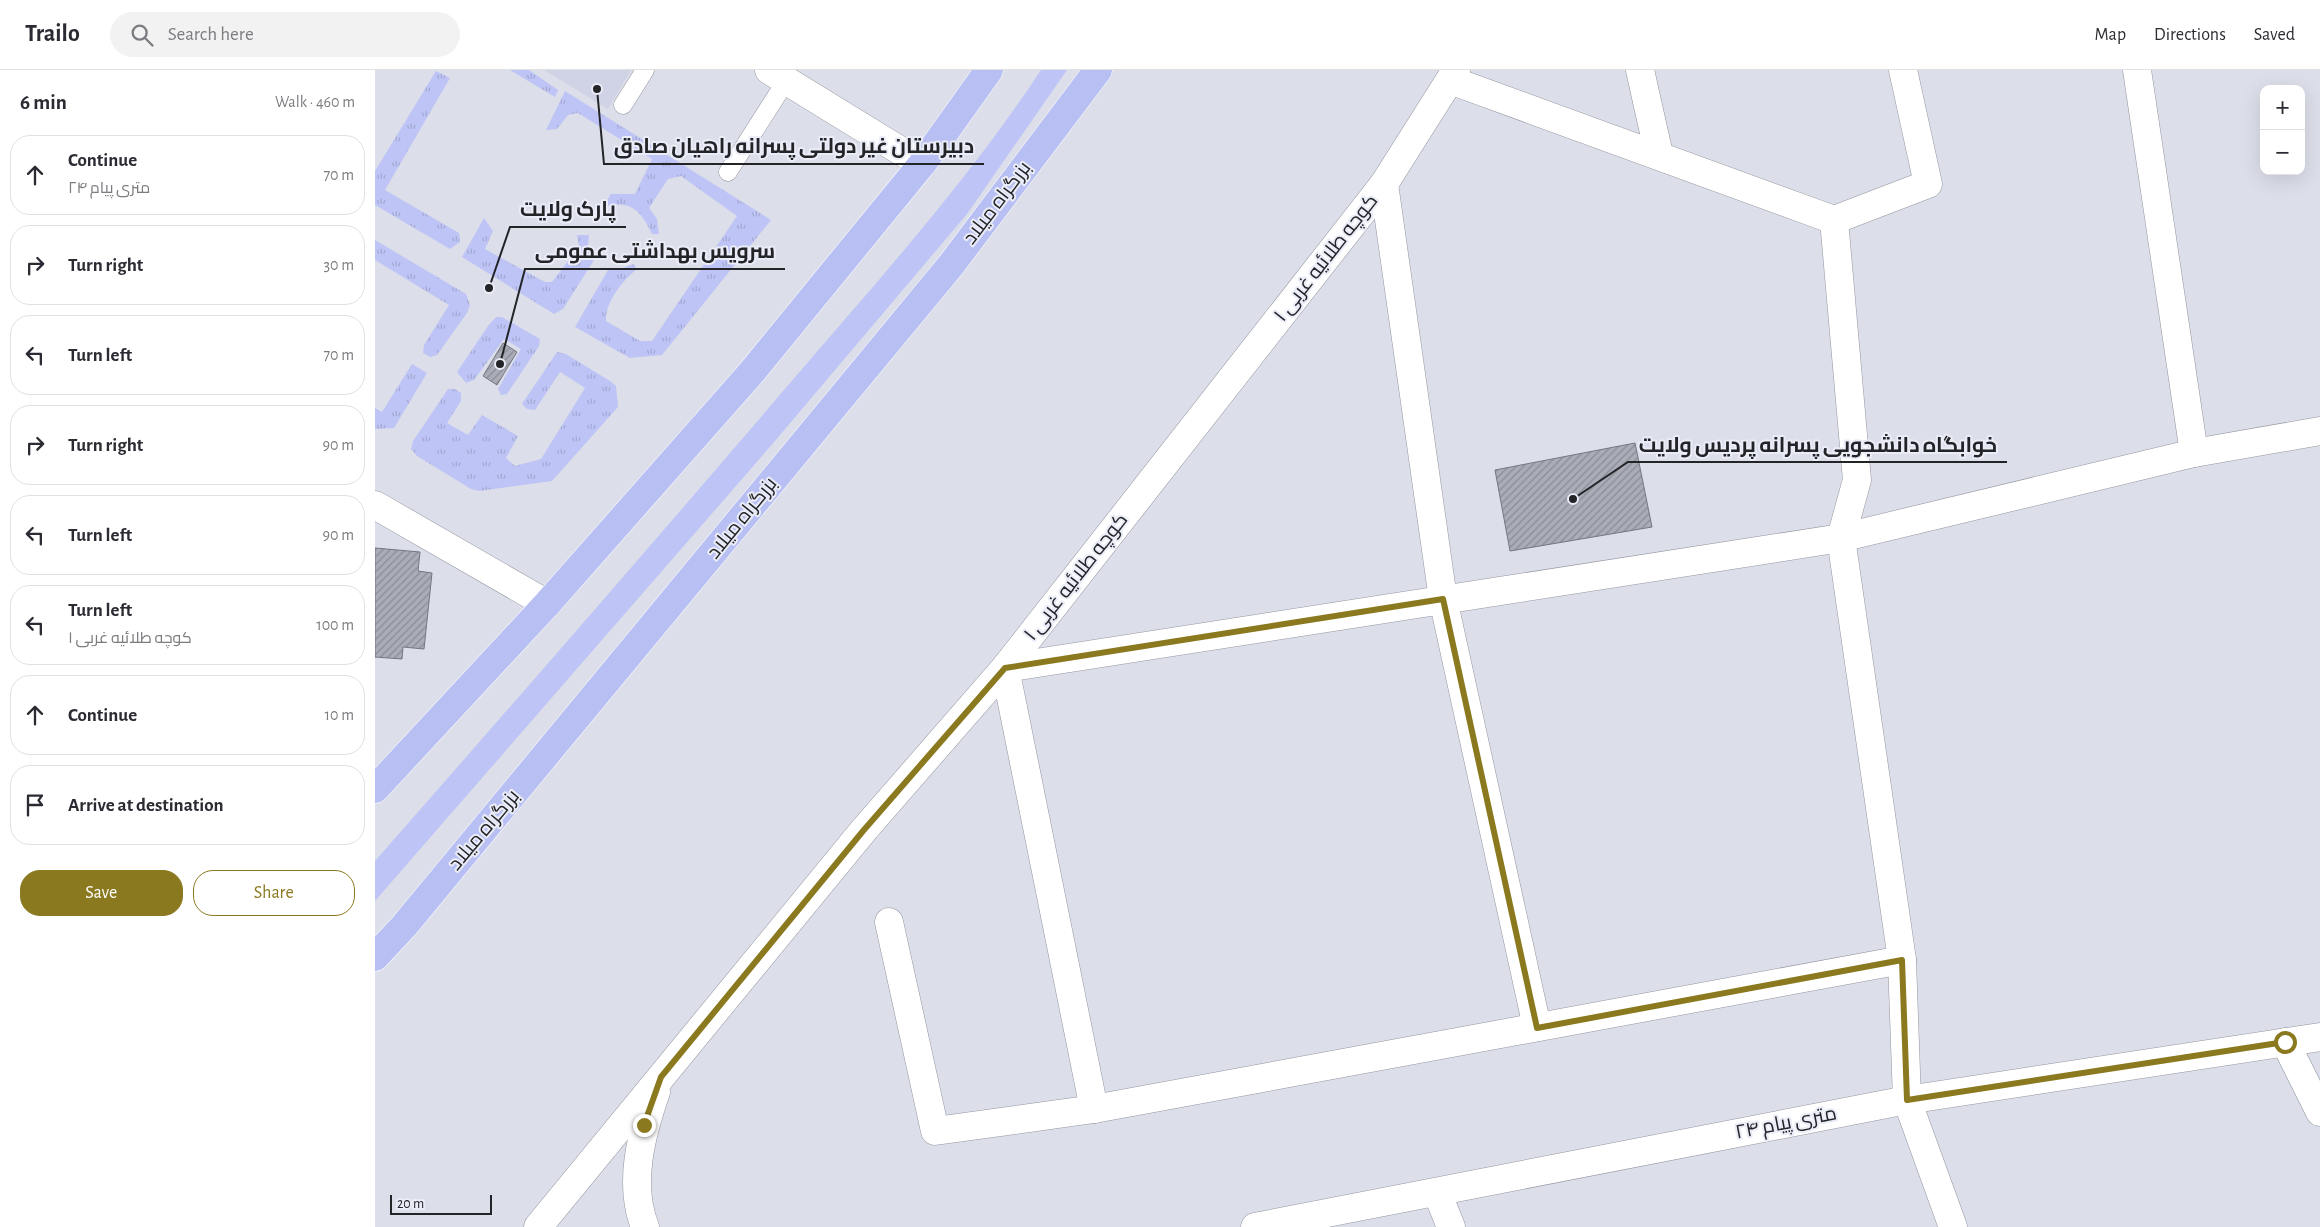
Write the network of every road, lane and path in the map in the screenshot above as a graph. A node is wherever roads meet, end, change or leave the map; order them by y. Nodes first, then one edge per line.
1 (645, 70) edge
2 (989, 70) edge
3 (1098, 70) edge
4 (1640, 70) edge
5 (1903, 70) edge
6 (2137, 70) edge
7 (778, 75) edge
8 (1453, 75) edge
9 (623, 105) dead end
10 (1659, 155) junction
11 (922, 164) junction
12 (728, 172) dead end
13 (1384, 184) junction
14 (1834, 220) junction
15 (2320, 431) edge
16 (2194, 453) junction
17 (375, 505) edge
18 (1841, 538) junction
19 (1443, 599) junction
20 (547, 604) junction
21 (1005, 668) junction
22 (375, 789) edge
23 (889, 922) dead end
24 (375, 957) edge
25 (1902, 960) junction
26 (1537, 1028) junction
27 (2320, 1037) edge
28 (2285, 1042) junction
29 (661, 1077) junction
30 (1907, 1100) junction
31 (1094, 1109) junction
32 (2320, 1112) edge
33 (1437, 1192) junction
34 (538, 1227) edge
35 (645, 1227) edge
36 (1255, 1227) edge
37 (1451, 1227) edge
38 (1953, 1227) edge

1 - 9 lane
2 - 11 highway
3 - 24 highway, بزرگراه میلاد
4 - 10 street
5 - 14 street
6 - 16 street
7 - 11 street
7 - 12 lane
8 - 10 street
8 - 13 street, کوچه طلائیه غربی ۱
10 - 14 street
11 - 20 highway
13 - 19 street
13 - 21 street, کوچه طلائیه غربی ۱
14 - 18 street
15 - 16 street
16 - 18 street
17 - 20 street
18 - 19 street
18 - 25 street
19 - 21 street
19 - 26 street
20 - 22 highway
21 - 29 street, کوچه طلائیه غربی ۱
21 - 31 street
23 - 31 street
25 - 26 street
25 - 30 street
26 - 31 street
27 - 28 street, ۲۴ متری پیام
28 - 30 street, ۲۴ متری پیام
28 - 32 street
29 - 34 street, کوچه طلائیه غربی ۱
29 - 35 street
30 - 33 street, ۲۴ متری پیام
30 - 38 street
33 - 36 street, ۲۴ متری پیام
33 - 37 street

